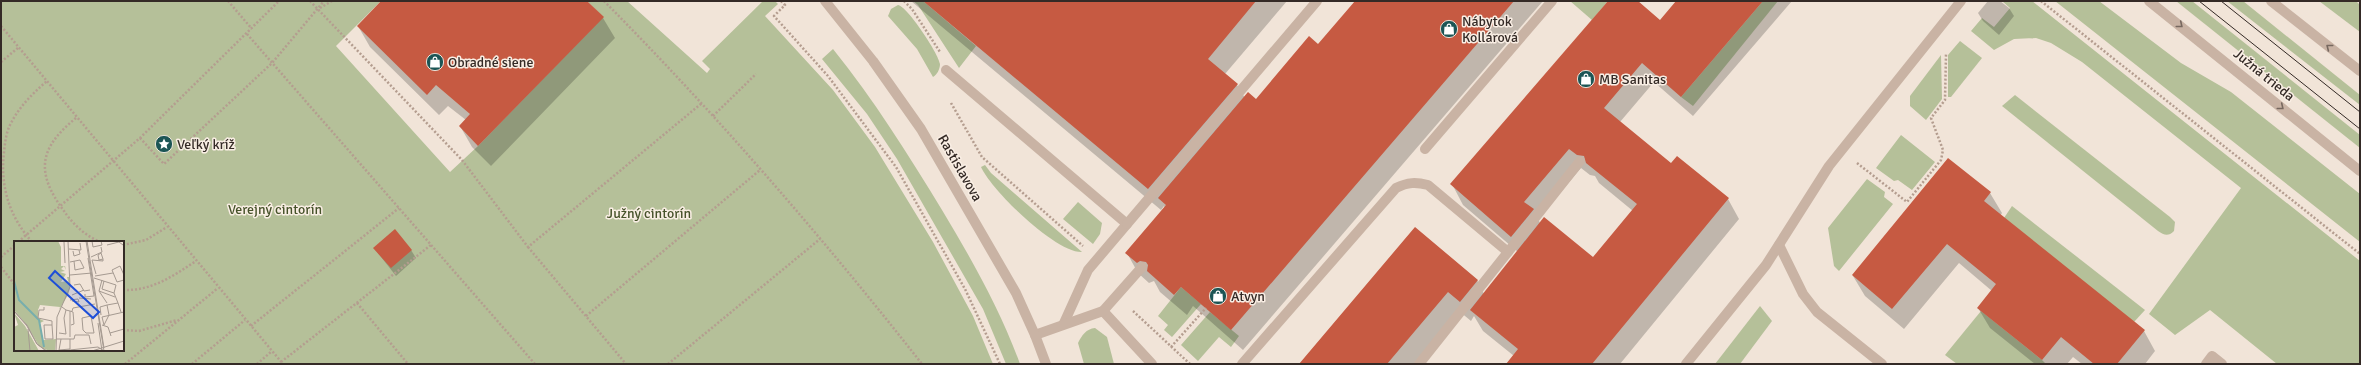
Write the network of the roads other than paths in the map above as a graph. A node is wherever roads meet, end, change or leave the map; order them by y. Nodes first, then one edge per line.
1 (825, 1) edge
2 (1317, 1) edge
3 (1552, 1) edge
4 (1961, 1) edge
5 (2149, 1) edge
6 (2271, 1) edge
7 (946, 70) road end
8 (2360, 71) edge
9 (1425, 149) dead end
10 (1580, 161) dead end
11 (2360, 171) edge
12 (1127, 224) junction
13 (1779, 245) junction
14 (1508, 252) junction
15 (1142, 267) dead end
16 (1103, 311) junction
17 (1064, 324) junction
18 (1035, 335) junction
19 (1046, 364) edge
20 (1152, 364) edge
21 (1242, 364) edge
22 (1419, 364) edge
23 (1686, 364) edge
24 (1882, 364) edge
25 (2206, 364) edge
26 (2222, 364) edge

1 - 18 street, Rastislavova
2 - 12 street
3 - 9 street
4 - 13 street
5 -> 11 street, Južná trieda
8 -> 6 street
7 - 12 street
10 - 14 street
12 - 17 street
13 - 23 street
13 - 24 street
14 - 21 street
14 - 22 street
15 - 16 street
16 - 17 street
16 - 20 street
17 - 18 street
18 - 19 street, Rastislavova
25 - 26 street

